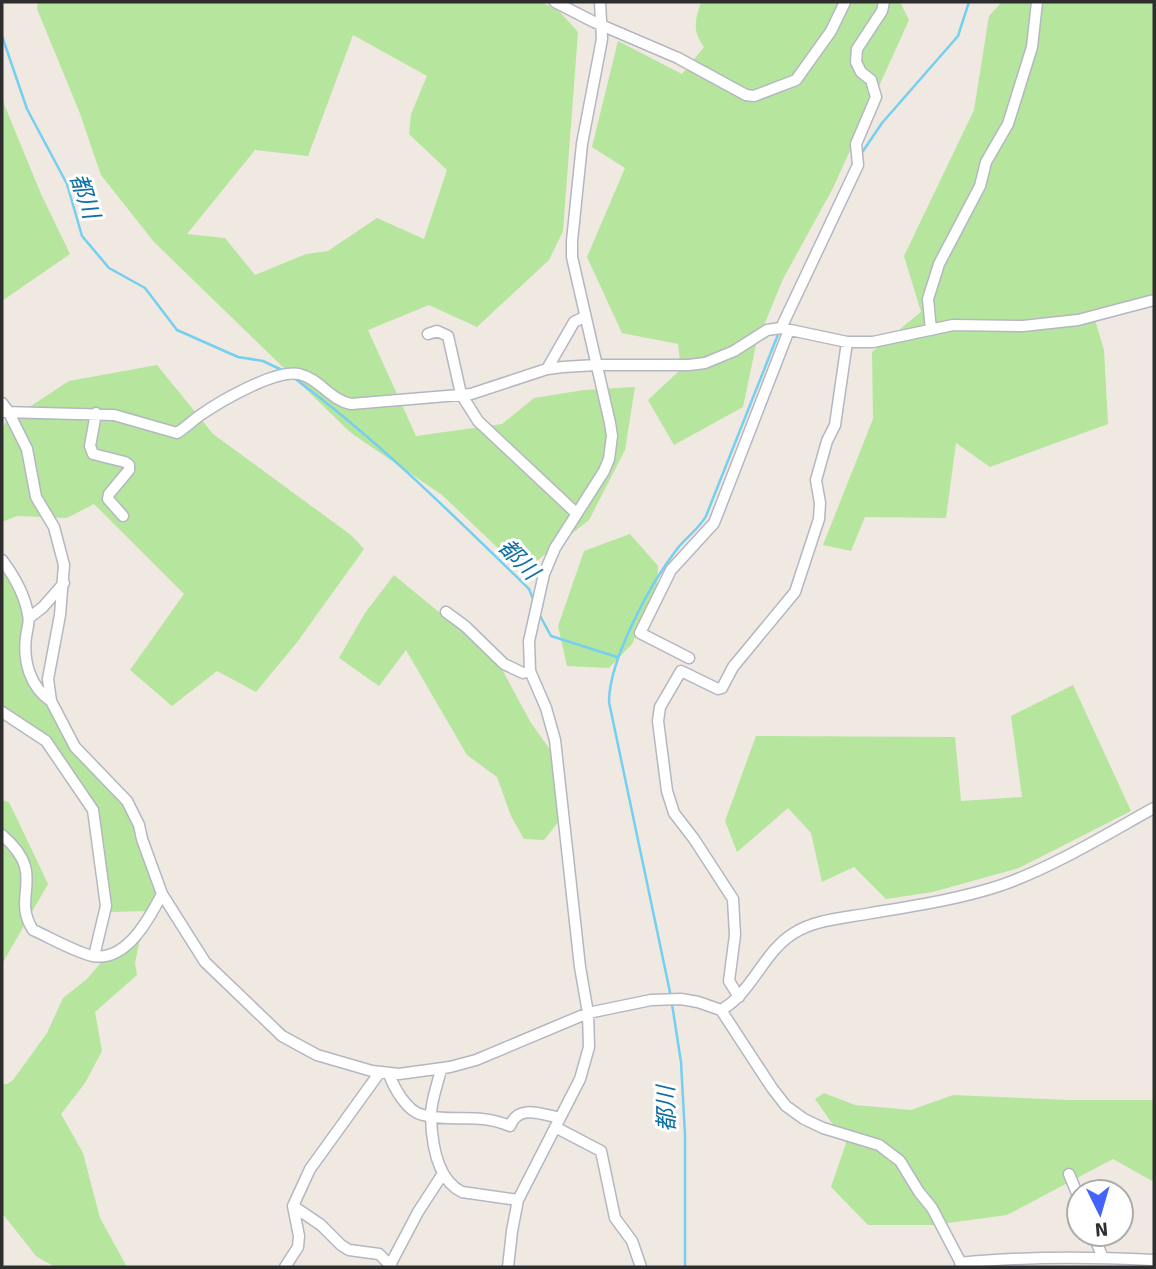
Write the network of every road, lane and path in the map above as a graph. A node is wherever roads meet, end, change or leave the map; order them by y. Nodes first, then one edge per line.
1 (555, 2) edge
2 (602, 2) edge
3 (845, 2) edge
4 (884, 2) edge
5 (1037, 2) edge
6 (603, 26) junction
7 (1154, 300) edge
8 (584, 317) junction
9 (785, 329) junction
10 (931, 330) junction
11 (428, 334) dead end
12 (847, 342) junction
13 (596, 365) junction
14 (547, 369) junction
15 (461, 394) junction
16 (4, 409) edge
17 (96, 413) junction
18 (576, 513) junction
19 (123, 516) dead end
20 (2, 560) edge
21 (64, 583) junction
22 (446, 612) dead end
23 (29, 618) junction
24 (689, 658) dead end
25 (530, 671) junction
26 (51, 701) junction
27 (2, 712) edge
28 (1154, 808) edge
29 (2, 835) edge
30 (162, 894) junction
31 (94, 956) junction
32 (739, 997) junction
33 (721, 1010) junction
34 (588, 1013) junction
35 (441, 1069) junction
36 (384, 1073) junction
37 (431, 1116) junction
38 (558, 1122) junction
39 (1069, 1174) dead end
40 (442, 1175) junction
41 (1071, 1178) edge
42 (518, 1200) junction
43 (293, 1206) junction
44 (1099, 1248) edge
45 (1103, 1258) junction
46 (1154, 1260) edge
47 (961, 1265) edge
48 (391, 1266) edge
49 (285, 1267) edge
50 (508, 1267) edge
51 (641, 1267) edge

1 - 6 street
2 - 6 street
3 - 6 street
4 - 9 street
5 - 10 street
6 - 8 street
7 - 10 street
8 - 13 street
8 - 14 street
9 - 12 street
9 - 13 street
9 - 24 street
10 - 12 street
11 - 15 street
12 - 32 street
13 - 14 street
13 - 18 street
14 - 15 street
15 - 17 street
15 - 18 street
16 - 17 street
16 - 21 street
17 - 19 street
18 - 25 street
20 - 23 street
21 - 23 street
21 - 26 street
22 - 25 street
23 - 26 street
25 - 34 street
26 - 30 street
27 - 31 street
28 - 32 street
29 - 31 street
30 - 31 street
30 - 36 street
32 - 33 street
33 - 34 street
33 - 47 street
34 - 35 street
34 - 38 street
35 - 36 street
35 - 37 street
36 - 37 street
36 - 43 street
37 - 38 street
37 - 40 street
38 - 42 street
38 - 51 street
39 - 41 street
40 - 42 street
40 - 48 street
42 - 50 street
43 - 48 street
43 - 49 street
44 - 45 street
45 - 46 street
45 - 47 street

